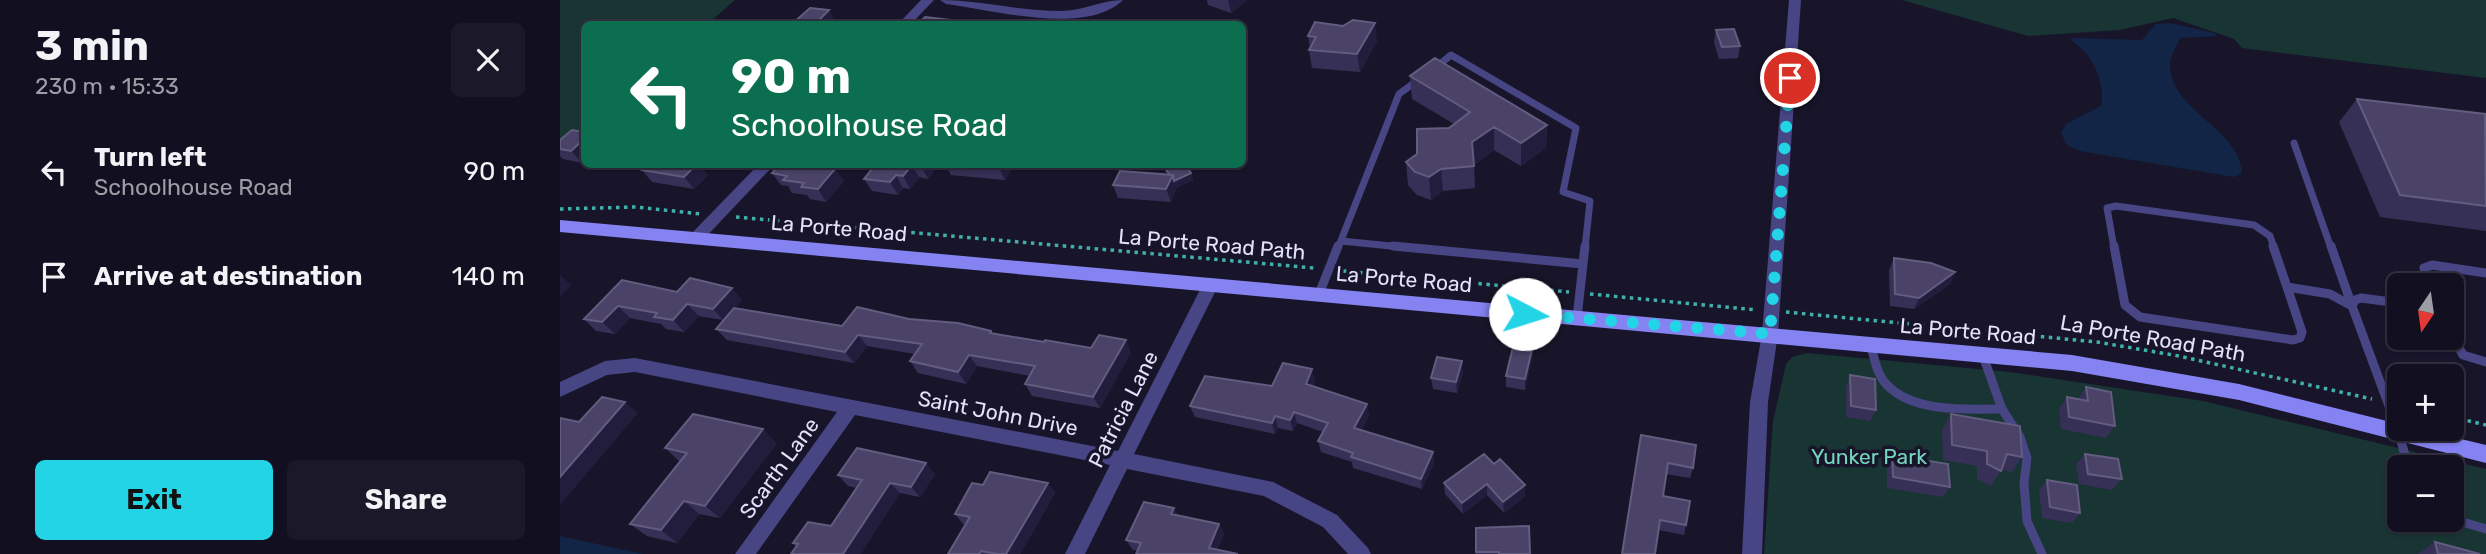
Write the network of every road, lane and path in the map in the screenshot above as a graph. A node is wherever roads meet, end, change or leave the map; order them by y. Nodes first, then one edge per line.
1 (928, 0) edge
2 (946, 0) edge
3 (1117, 0) edge
4 (1796, 0) edge
5 (907, 21) edge
6 (2294, 143) dead end
7 (764, 168) edge
8 (560, 209) edge
9 (718, 215) junction
10 (560, 226) edge
11 (696, 238) junction
12 (1341, 242) junction
13 (1583, 264) junction
14 (1329, 270) junction
15 (2486, 272) edge
16 (2425, 273) edge
17 (1212, 284) junction
18 (2287, 288) junction
19 (1580, 293) junction
20 (1319, 294) junction
21 (2387, 301) edge
22 (2353, 306) junction
23 (1772, 311) junction
24 (1577, 318) junction
25 (1770, 334) junction
26 (1871, 345) junction
27 (2460, 350) edge
28 (1983, 356) junction
29 (2486, 362) edge
30 (560, 390) edge
31 (2387, 399) edge
32 (2387, 402) edge
33 (850, 408) junction
34 (2002, 408) junction
35 (2464, 420) edge
36 (2486, 425) edge
37 (2387, 430) edge
38 (2432, 441) edge
39 (2486, 454) edge
40 (1123, 460) junction
41 (2464, 523) edge
42 (2486, 529) edge
43 (745, 554) edge
44 (1075, 554) edge
45 (1361, 554) edge
46 (1752, 554) edge
47 (2042, 554) edge

1 - 5 street
2 - 3 street
4 - 23 street
6 - 22 lane
7 - 9 street
8 - 9 path, La Porte Road Path
9 - 11 street
9 - 14 path, La Porte Road Path
10 - 11 street, La Porte Road
11 - 17 street, La Porte Road
12 - 13 lane
12 - 13 lane
12 - 14 lane
13 - 19 lane
14 - 19 path, La Porte Road Path
14 - 20 lane
15 - 16 lane
17 - 20 street, La Porte Road
17 - 40 street, Patricia Lane
18 - 18 lane
18 - 22 lane
19 - 23 path, La Porte Road Path
19 - 24 lane
20 - 24 street, La Porte Road
21 - 22 lane
22 - 31 lane
23 - 25 street
23 - 32 path, La Porte Road Path
24 - 25 street, La Porte Road
25 - 26 street, La Porte Road
25 - 46 street
26 - 28 street, La Porte Road
26 - 34 lane
27 - 29 lane
28 - 34 lane
28 - 37 street, La Porte Road
30 - 33 street, Saint John Drive
33 - 40 street, Saint John Drive
33 - 43 street, Scarth Lane
34 - 47 lane
35 - 36 path
38 - 39 street, La Porte Road
40 - 44 street, Patricia Lane
40 - 45 street, Saint John Drive
41 - 42 lane

